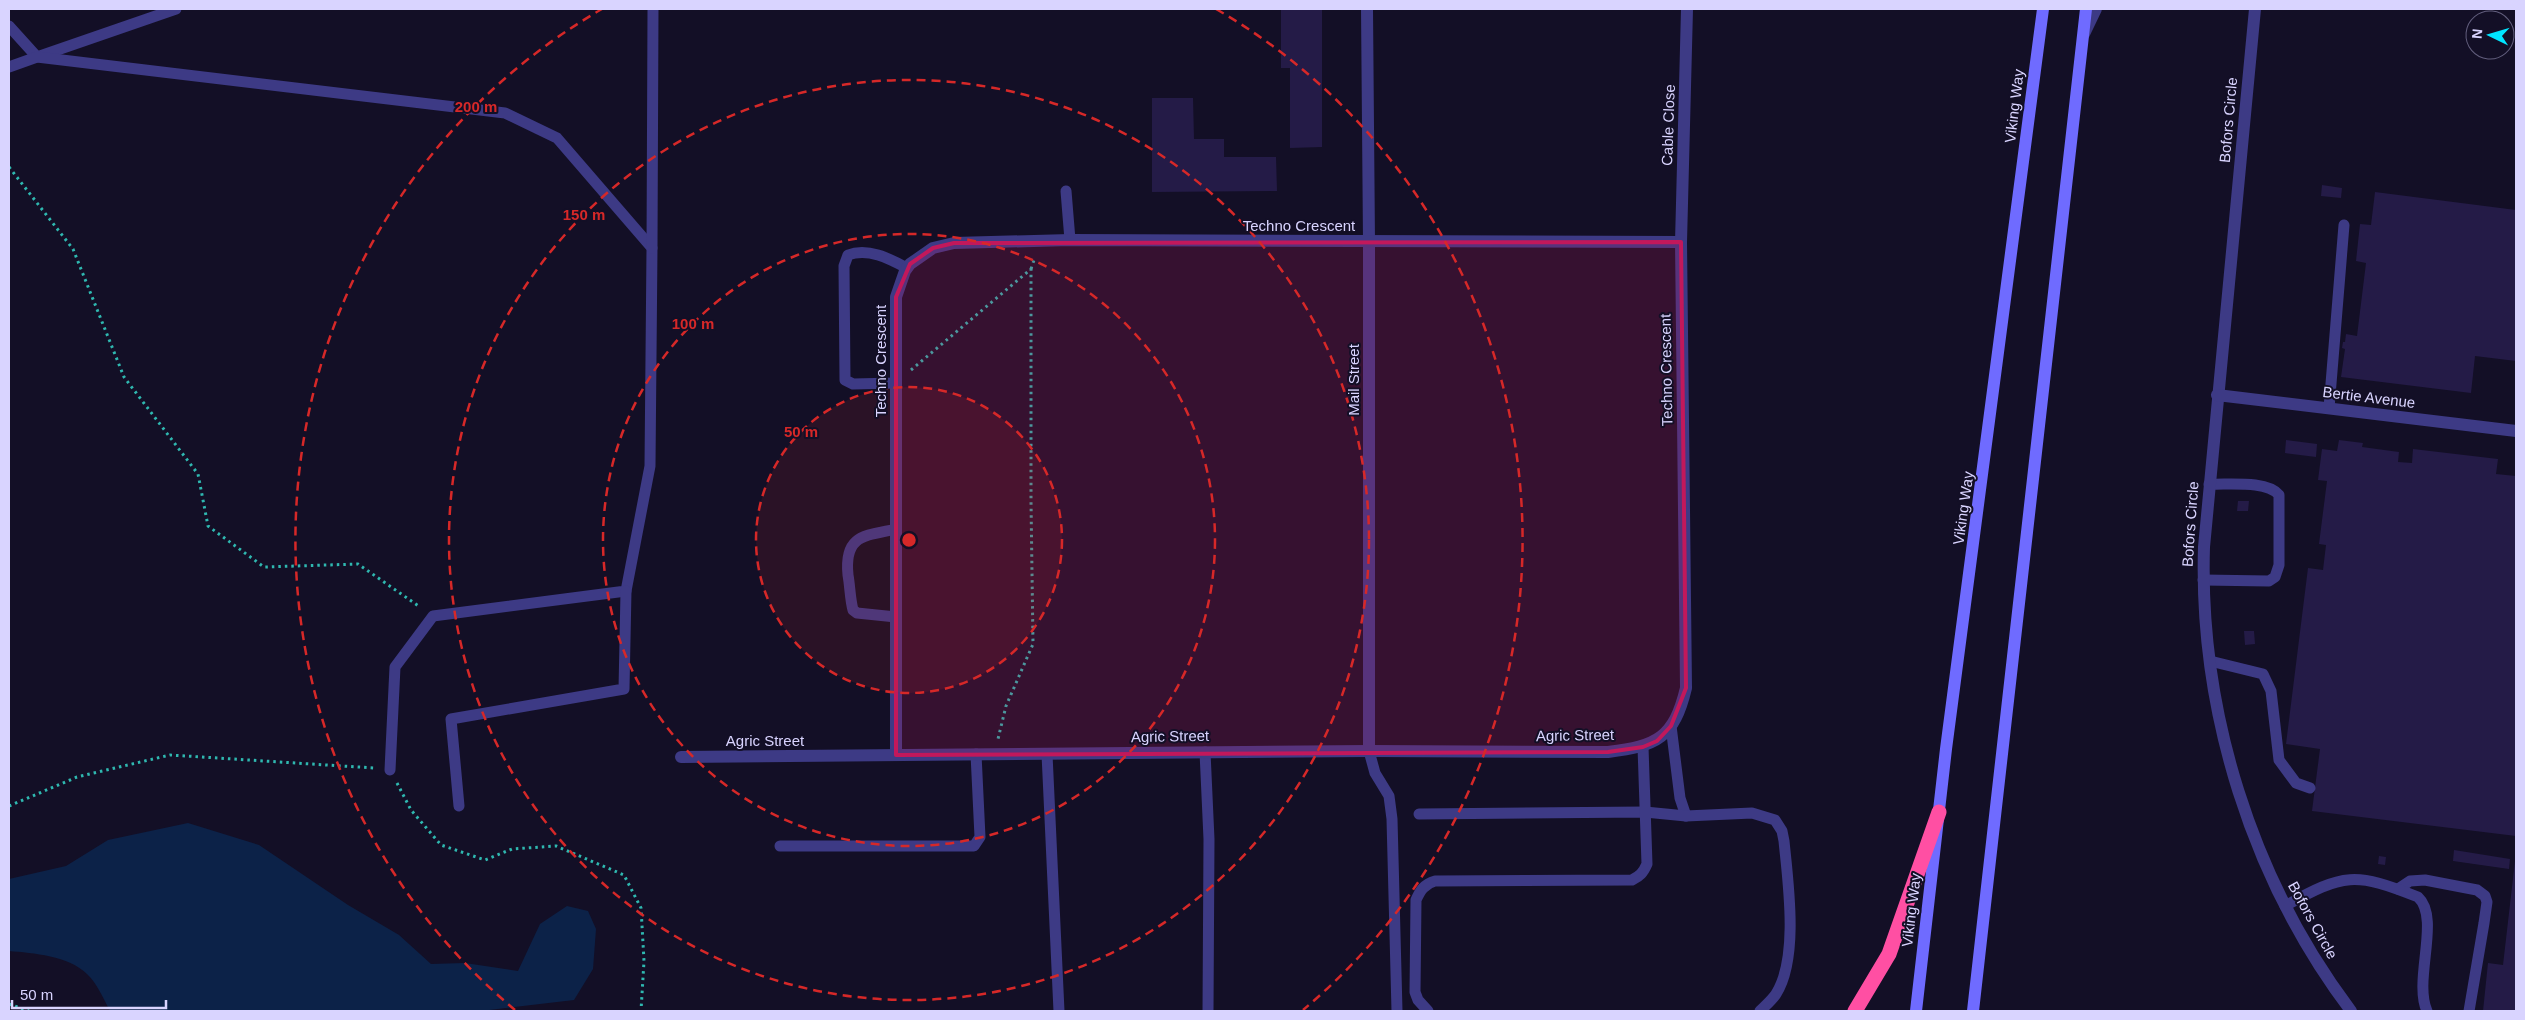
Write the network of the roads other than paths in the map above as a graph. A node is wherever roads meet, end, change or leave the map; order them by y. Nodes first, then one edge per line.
1 (176, 9) edge
2 (653, 9) edge
3 (1367, 9) edge
4 (1687, 9) edge
5 (2043, 9) edge
6 (2086, 9) edge
7 (2096, 9) edge
8 (2255, 9) edge
9 (9, 26) edge
10 (2082, 38) junction
11 (36, 57) junction
12 (9, 67) edge
13 (1066, 191) dead end
14 (2344, 226) dead end
15 (1070, 240) junction
16 (1370, 242) junction
17 (1681, 242) junction
18 (652, 248) junction
19 (907, 268) junction
20 (896, 383) junction
21 (2217, 395) junction
22 (2329, 408) junction
23 (2516, 432) edge
24 (2209, 484) junction
25 (896, 529) junction
26 (2203, 580) junction
27 (626, 590) junction
28 (896, 617) junction
29 (2210, 660) junction
30 (1671, 726) junction
31 (1658, 741) joint
32 (1643, 747) junction
33 (1369, 750) junction
34 (1205, 752) junction
35 (976, 754) junction
36 (1047, 754) junction
37 (896, 755) junction
38 (681, 757) dead end
39 (390, 770) road end
40 (2310, 788) dead end
41 (459, 806) dead end
42 (1645, 812) junction
43 (1939, 812) junction
44 (1419, 814) dead end
45 (1686, 816) junction
46 (780, 846) dead end
47 (2398, 889) junction
48 (2285, 906) junction
49 (1059, 1011) edge
50 (1208, 1011) edge
51 (1397, 1011) edge
52 (1428, 1011) edge
53 (1760, 1011) edge
54 (1855, 1011) edge
55 (1916, 1011) edge
56 (1973, 1011) edge
57 (2351, 1011) edge
58 (2426, 1011) edge
59 (2469, 1011) edge

1 - 11 lane
2 - 18 lane
3 - 16 street, Mail Street
4 - 17 street, Cable Close
5 - 43 main road, Viking Way
6 - 10 main road
7 - 10 street
8 - 21 street, Bofors Circle
9 - 11 lane
10 - 56 main road
11 - 12 lane
11 - 18 lane
13 - 15 lane
14 - 22 lane
15 - 16 street, Techno Crescent
15 - 19 street, Techno Crescent
16 - 17 street, Techno Crescent
16 - 33 street, Mail Street
17 - 30 street, Techno Crescent
18 - 27 lane
19 - 20 street, Techno Crescent
19 - 20 lane
20 - 25 street, Techno Crescent
21 - 22 street, Bertie Avenue
21 - 24 street, Bofors Circle
22 - 23 street, Bertie Avenue
24 - 26 street, Bofors Circle
24 - 26 lane
25 - 28 street, Techno Crescent
25 - 28 lane
26 - 29 street, Bofors Circle
27 - 39 lane
27 - 41 lane
28 - 37 street, Techno Crescent
29 - 40 lane
29 - 48 street, Bofors Circle
30 - 31 street, Techno Crescent
30 - 45 lane
31 - 32 street, Agric Street
32 - 33 street, Agric Street
32 - 42 lane
33 - 34 street, Agric Street
33 - 51 lane
34 - 36 street, Agric Street
34 - 50 lane
35 - 36 street, Agric Street
35 - 37 street, Agric Street
35 - 46 lane
36 - 49 lane
37 - 38 street, Agric Street
42 - 44 lane
42 - 45 lane
42 - 52 lane
43 - 54 highway
43 - 55 main road, Viking Way
45 - 53 lane
47 - 48 lane
47 - 58 lane
47 - 59 lane
48 - 57 street, Bofors Circle

